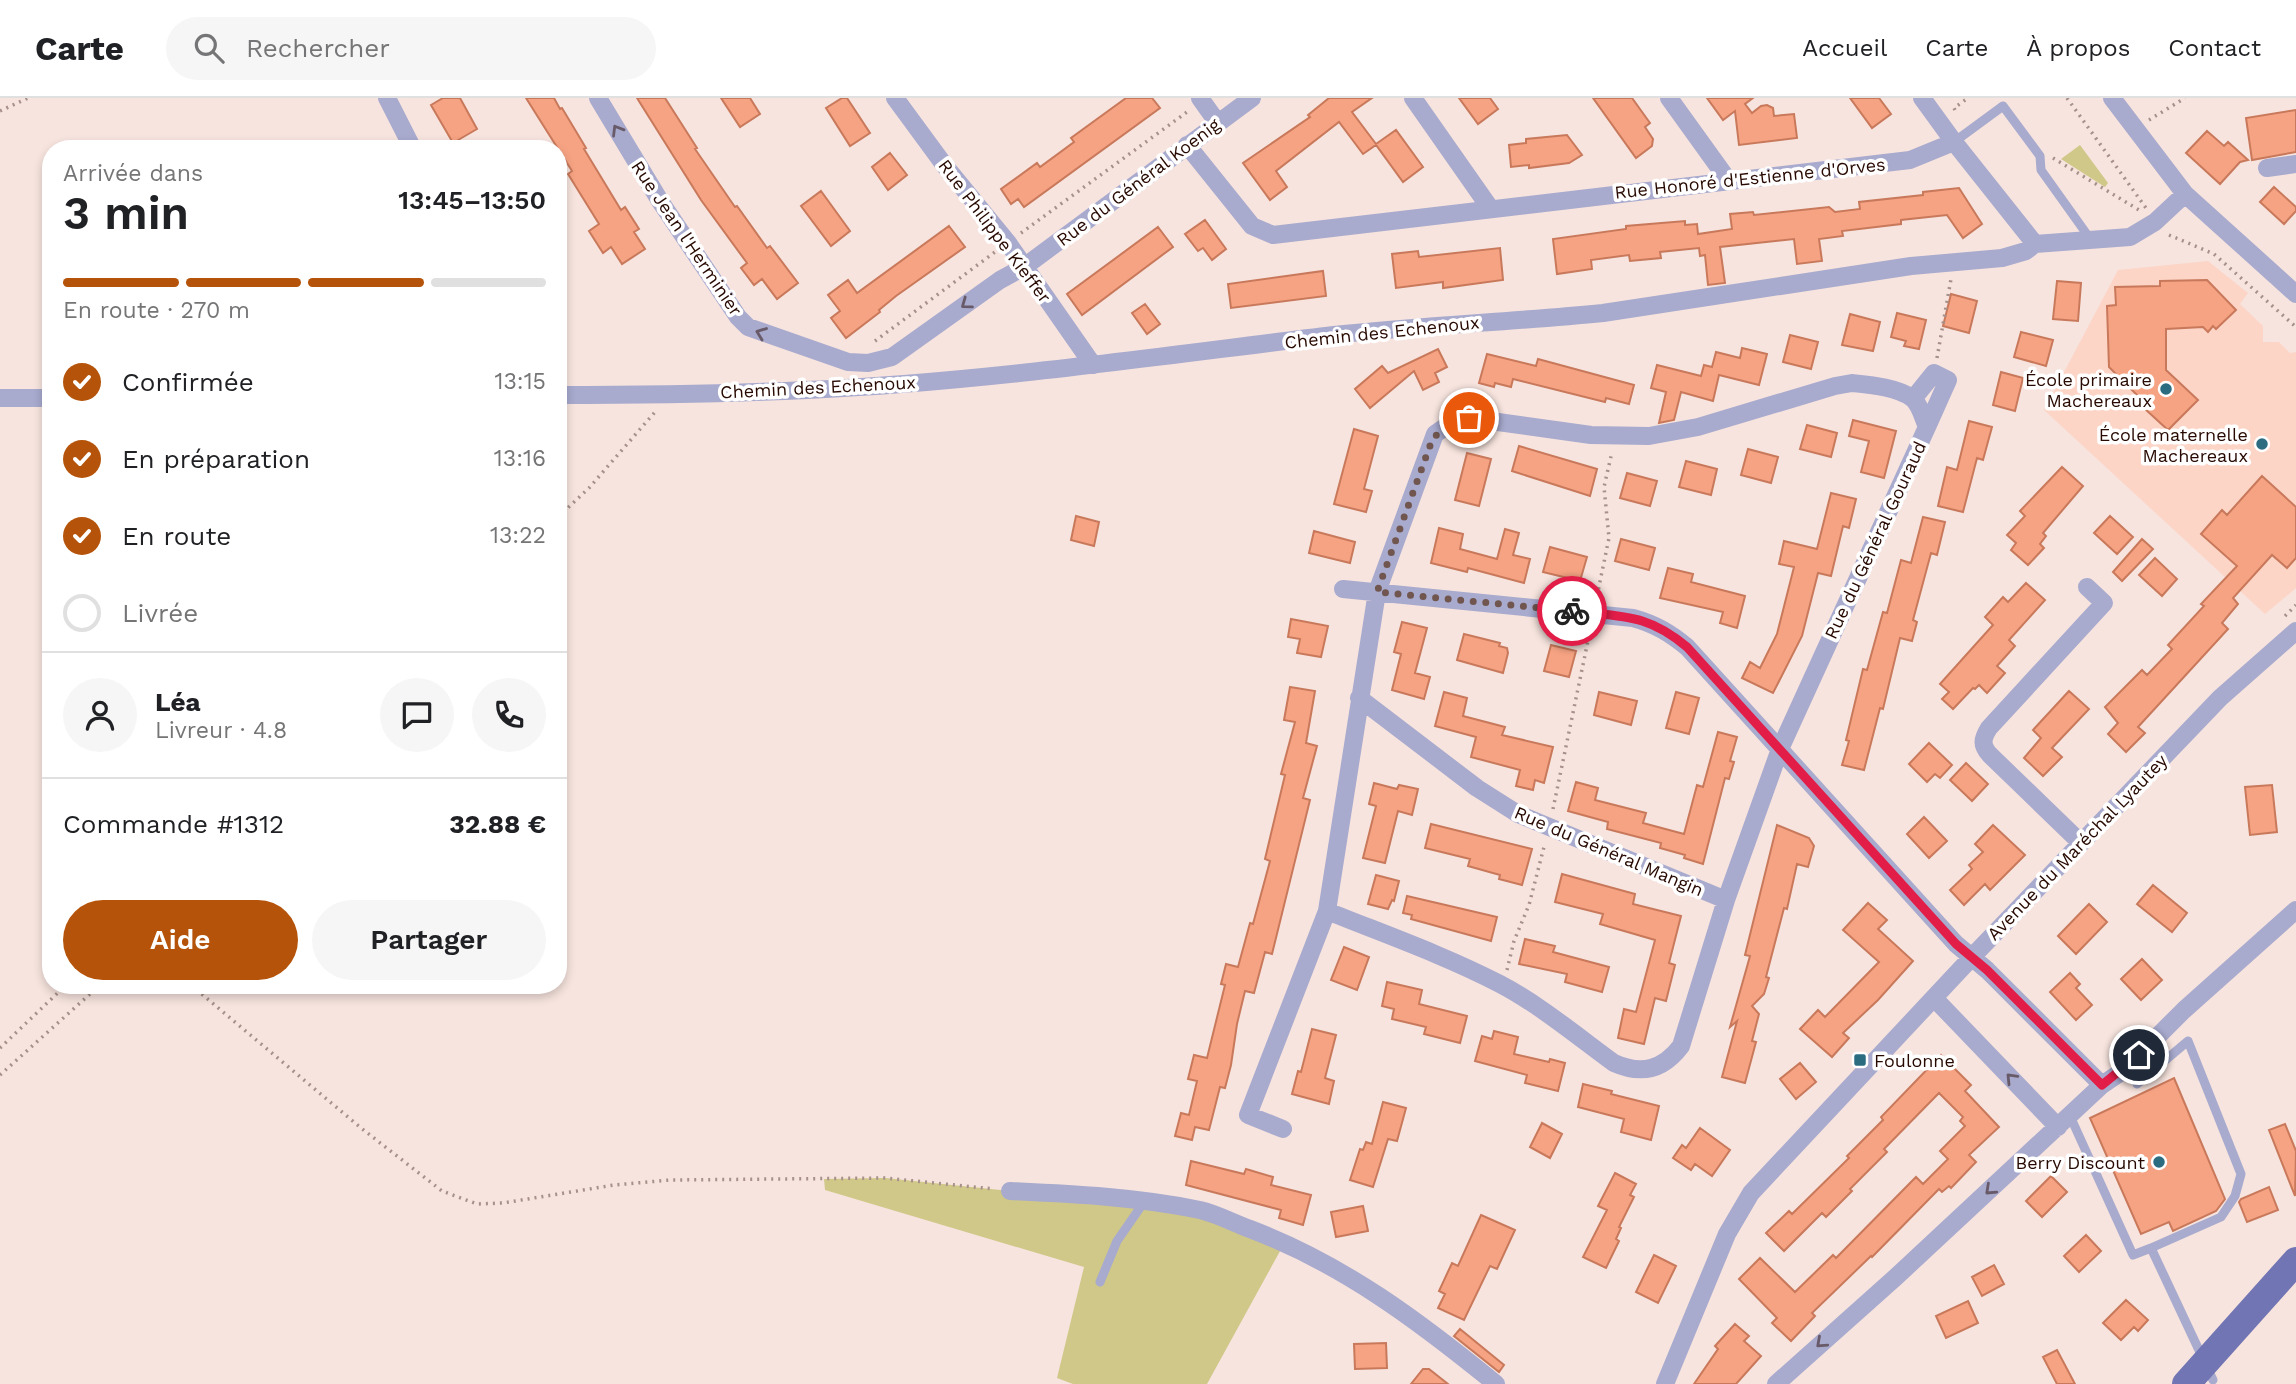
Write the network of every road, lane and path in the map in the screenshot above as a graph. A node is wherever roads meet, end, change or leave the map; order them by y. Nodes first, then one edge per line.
1 (28, 98) edge
2 (387, 98) edge
3 (598, 98) edge
4 (895, 98) edge
5 (1252, 98) edge
6 (1413, 98) edge
7 (1669, 98) edge
8 (1923, 98) edge
9 (1968, 98) edge
10 (2067, 98) edge
11 (2112, 98) edge
12 (2185, 98) edge
13 (1201, 99) edge
14 (0, 111) edge
15 (1217, 122) junction
16 (2135, 128) junction
17 (1971, 131) junction
18 (408, 140) edge
19 (1954, 142) junction
20 (1187, 145) junction
21 (2040, 156) junction
22 (2296, 164) edge
23 (2267, 168) dead end
24 (1728, 180) junction
25 (2185, 194) junction
26 (1490, 208) junction
27 (2155, 222) junction
28 (2091, 240) junction
29 (1008, 243) junction
30 (2035, 244) junction
31 (1954, 262) junction
32 (1024, 267) junction
33 (2296, 294) edge
34 (2296, 327) edge
35 (868, 363) junction
36 (1093, 365) junction
37 (1934, 373) junction
38 (567, 395) edge
39 (670, 395) junction
40 (0, 398) edge
41 (42, 398) edge
42 (1913, 399) junction
43 (1927, 428) junction
44 (1616, 436) junction
45 (567, 509) edge
46 (2087, 587) dead end
47 (1343, 589) dead end
48 (1377, 592) junction
49 (1594, 614) junction
50 (2296, 631) edge
51 (1359, 698) junction
52 (1780, 749) junction
53 (1549, 828) junction
54 (2081, 843) junction
55 (1727, 900) junction
56 (2296, 910) edge
57 (1327, 911) junction
58 (1972, 957) junction
59 (1501, 985) junction
60 (57, 994) edge
61 (90, 994) edge
62 (202, 994) edge
63 (1934, 998) junction
64 (0, 1048) edge
65 (0, 1075) edge
66 (2137, 1084) dead end
67 (2102, 1085) junction
68 (2064, 1122) junction
69 (1283, 1129) dead end
70 (1010, 1191) joint
71 (1145, 1200) junction
72 (2151, 1248) junction
73 (2296, 1261) edge
74 (1100, 1282) dead end
75 (2296, 1286) edge
76 (2203, 1378) edge
77 (1496, 1384) edge
78 (1665, 1384) edge
79 (1776, 1384) edge

1 - 14 path
2 - 18 street
35 -> 3 street, Rue Jean l'Herminier
4 - 29 street, Rue Philippe Kieffer
5 - 15 street, Rue du Général Koenig
6 - 26 street
7 - 24 street
8 - 19 street
9 - 17 path
10 - 27 path
11 - 16 street
12 - 16 path
13 - 15 street
13 - 29 path
15 - 20 street, Rue du Général Koenig
16 - 25 street
17 - 19 lane
17 - 21 lane
19 - 24 street, Rue Honoré d'Estienne d'Orves
19 - 30 street
20 - 26 street, Rue Honoré d'Estienne d'Orves
20 - 32 street, Rue du Général Koenig
21 - 27 path
21 - 28 lane
22 - 23 street
24 - 26 street, Rue Honoré d'Estienne d'Orves
25 - 27 street, Chemin des Echenoux
25 - 33 street
27 - 28 street, Chemin des Echenoux
27 - 34 path
28 - 30 street, Chemin des Echenoux
29 - 32 street, Rue Philippe Kieffer
29 - 35 path
30 - 31 street, Chemin des Echenoux
31 - 36 street, Chemin des Echenoux
31 - 37 path
32 -> 35 street
32 - 36 street, Rue Philippe Kieffer
36 - 39 street, Chemin des Echenoux
37 - 42 street
37 - 43 street
38 - 39 street, Chemin des Echenoux
39 - 45 path
40 - 41 street
42 - 43 street, Rue du Général Gouraud
42 - 44 street
43 - 52 street, Rue du Général Gouraud
44 - 48 street
44 - 49 path
46 - 54 street
47 - 48 street
48 - 49 street
48 - 51 street
49 - 52 street
49 - 53 path
50 - 54 street, Avenue du Maréchal Lyautey
51 - 53 street, Rue du Général Mangin
51 - 57 street
52 - 55 street, Rue du Général Gouraud
52 - 58 street
53 - 55 street, Rue du Général Mangin
53 - 59 path
54 - 58 street, Avenue du Maréchal Lyautey
55 - 59 street, Rue du Général Gouraud
56 - 67 street
57 - 59 street, Rue du Général Gouraud
57 - 69 street
58 - 63 street, Avenue du Maréchal Lyautey
58 - 67 street
60 - 64 path
61 - 65 path
62 - 70 path
68 -> 63 street
63 - 78 street, Avenue du Maréchal Lyautey
66 - 72 lane
67 - 68 street
68 - 72 lane
68 -> 79 street
70 - 71 street
71 - 74 lane
71 - 77 street
72 - 76 lane
73 - 76 main road
75 - 76 main road

